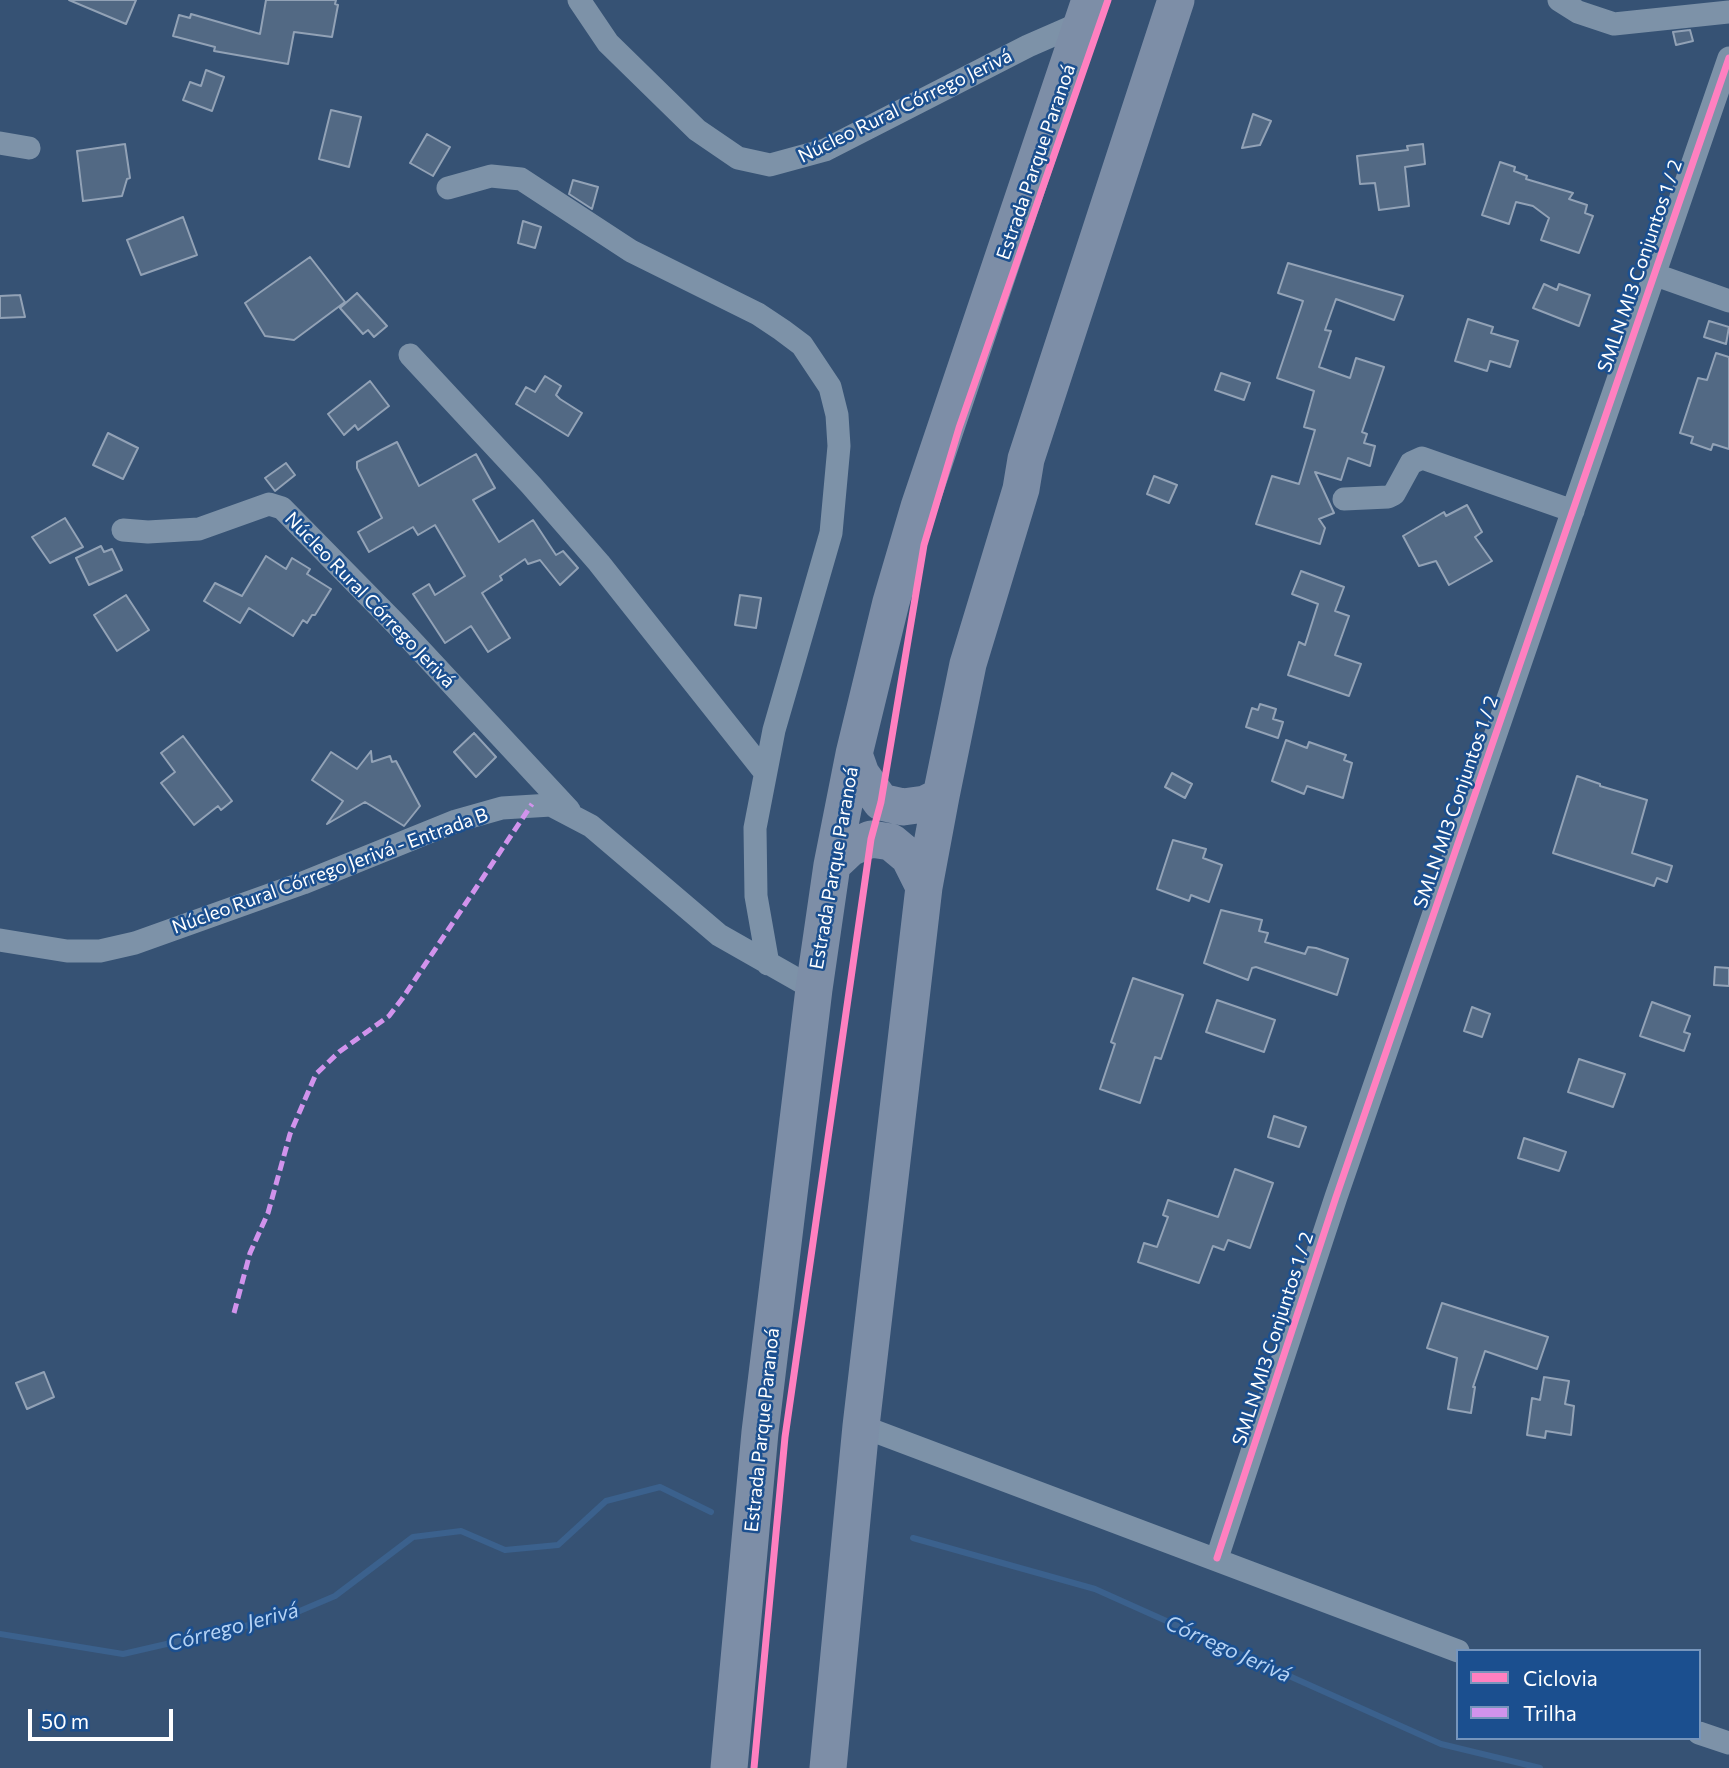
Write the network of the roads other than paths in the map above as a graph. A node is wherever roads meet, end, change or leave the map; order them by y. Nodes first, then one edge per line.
1 (579, 0) edge
2 (1177, 0) edge
3 (1559, 0) edge
4 (1086, 11) edge
5 (1729, 12) edge
6 (1729, 58) edge
7 (0, 143) edge
8 (29, 148) dead end
9 (448, 188) dead end
10 (1653, 274) junction
11 (1729, 301) edge
12 (410, 355) dead end
13 (1344, 499) dead end
14 (1573, 510) junction
15 (123, 530) dead end
16 (854, 754) junction
17 (764, 771) junction
18 (941, 796) junction
19 (571, 813) junction
20 (832, 865) junction
21 (924, 887) junction
22 (0, 940) edge
23 (768, 964) junction
24 (814, 989) junction
25 (861, 1426) junction
26 (1217, 1558) junction
27 (1456, 1650) edge
28 (1701, 1734) edge
29 (1729, 1743) edge
30 (729, 1768) edge
31 (828, 1768) edge

1 - 4 street, Núcleo Rural Córrego Jerivá
2 - 18 main road
3 - 5 street
4 - 16 main road, Estrada Parque Paranoá
6 - 10 street, SMLN MI3 Conjuntos 1 / 2
7 - 8 street
9 - 17 street
10 - 11 street
10 - 14 street, SMLN MI3 Conjuntos 1 / 2
12 - 17 street
13 - 14 street
14 - 26 street, SMLN MI3 Conjuntos 1 / 2
15 - 19 street, Núcleo Rural Córrego Jerivá
16 - 18 main road
16 - 20 main road, Estrada Parque Paranoá
17 - 23 street
18 - 21 main road
19 - 22 street, Núcleo Rural Córrego Jerivá - Entrada B
19 - 23 street, Núcleo Rural Córrego Jerivá - Entrada B
20 - 21 main road
20 - 24 main road, Estrada Parque Paranoá
21 - 25 main road
23 - 24 street, Núcleo Rural Córrego Jerivá - Entrada B
24 - 30 main road, Estrada Parque Paranoá
25 - 26 street
25 - 31 main road
26 - 27 street
28 - 29 street

